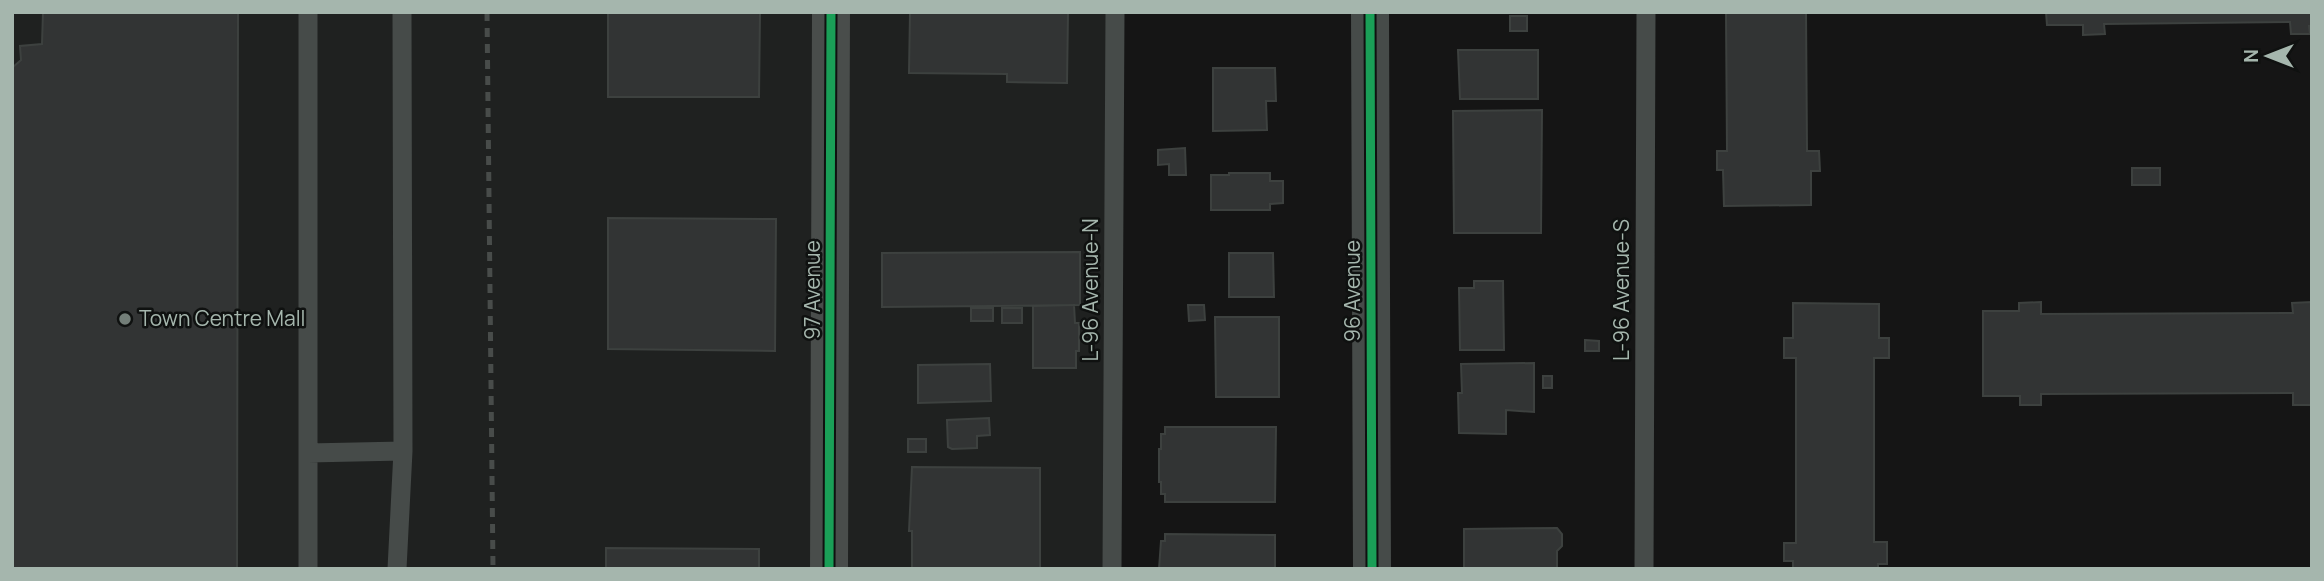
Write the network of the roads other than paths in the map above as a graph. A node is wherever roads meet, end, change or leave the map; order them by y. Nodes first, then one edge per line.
1 (308, 12) edge
2 (402, 12) edge
3 (831, 12) edge
4 (1115, 12) edge
5 (1370, 12) edge
6 (1646, 12) edge
7 (403, 451) junction
8 (308, 453) junction
9 (308, 569) edge
10 (397, 569) edge
11 (829, 569) edge
12 (1112, 569) edge
13 (1372, 569) edge
14 (1644, 569) edge

1 - 8 lane
2 - 7 lane
3 - 11 street, 97 Avenue
4 - 12 lane, L-96 Avenue-N
5 - 13 street, 96 Avenue
6 - 14 lane, L-96 Avenue-S
7 - 8 lane
7 - 10 lane
8 - 9 lane

